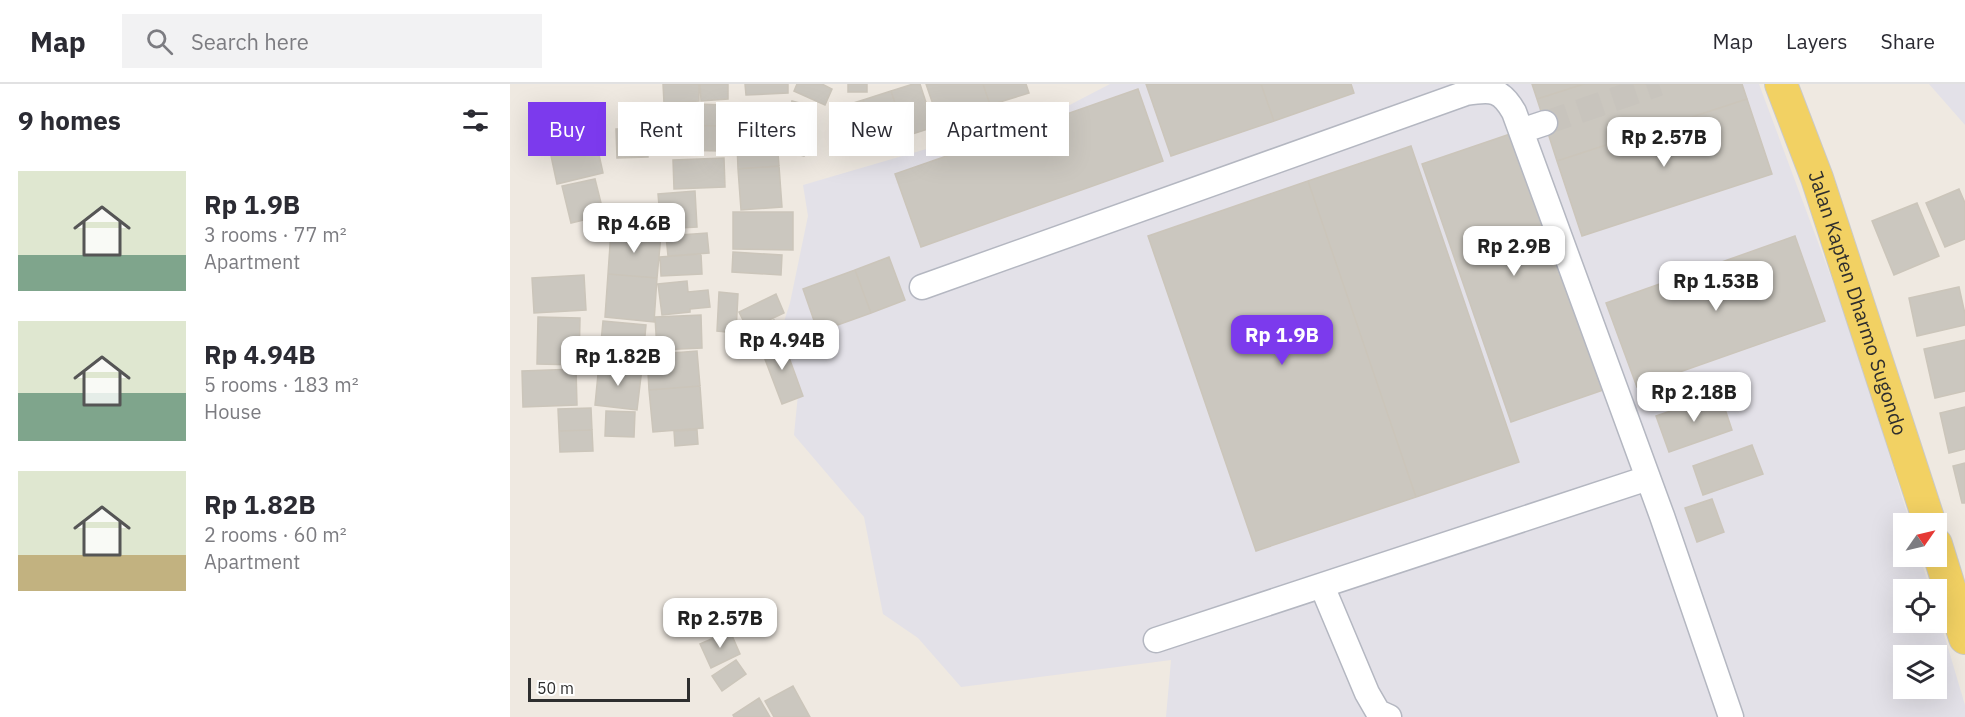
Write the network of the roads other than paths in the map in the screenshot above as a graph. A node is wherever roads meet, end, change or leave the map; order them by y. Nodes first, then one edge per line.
1 (1781, 84) edge
2 (1438, 93) edge
3 (1545, 123) tunnel mouth
4 (1521, 131) junction
5 (922, 288) dead end
6 (1648, 478) junction
7 (1926, 513) edge
8 (1943, 567) edge
9 (1322, 586) junction
10 (1965, 638) edge
11 (1155, 640) dead end
12 (1389, 717) edge
13 (1731, 717) edge

1 - 7 main road, Jalan Kapten Dharmo Sugondo
2 - 4 lane
2 - 5 lane
3 - 4 lane
4 - 6 lane
6 - 9 lane
6 - 13 lane
8 - 10 main road
9 - 11 lane
9 - 12 lane

